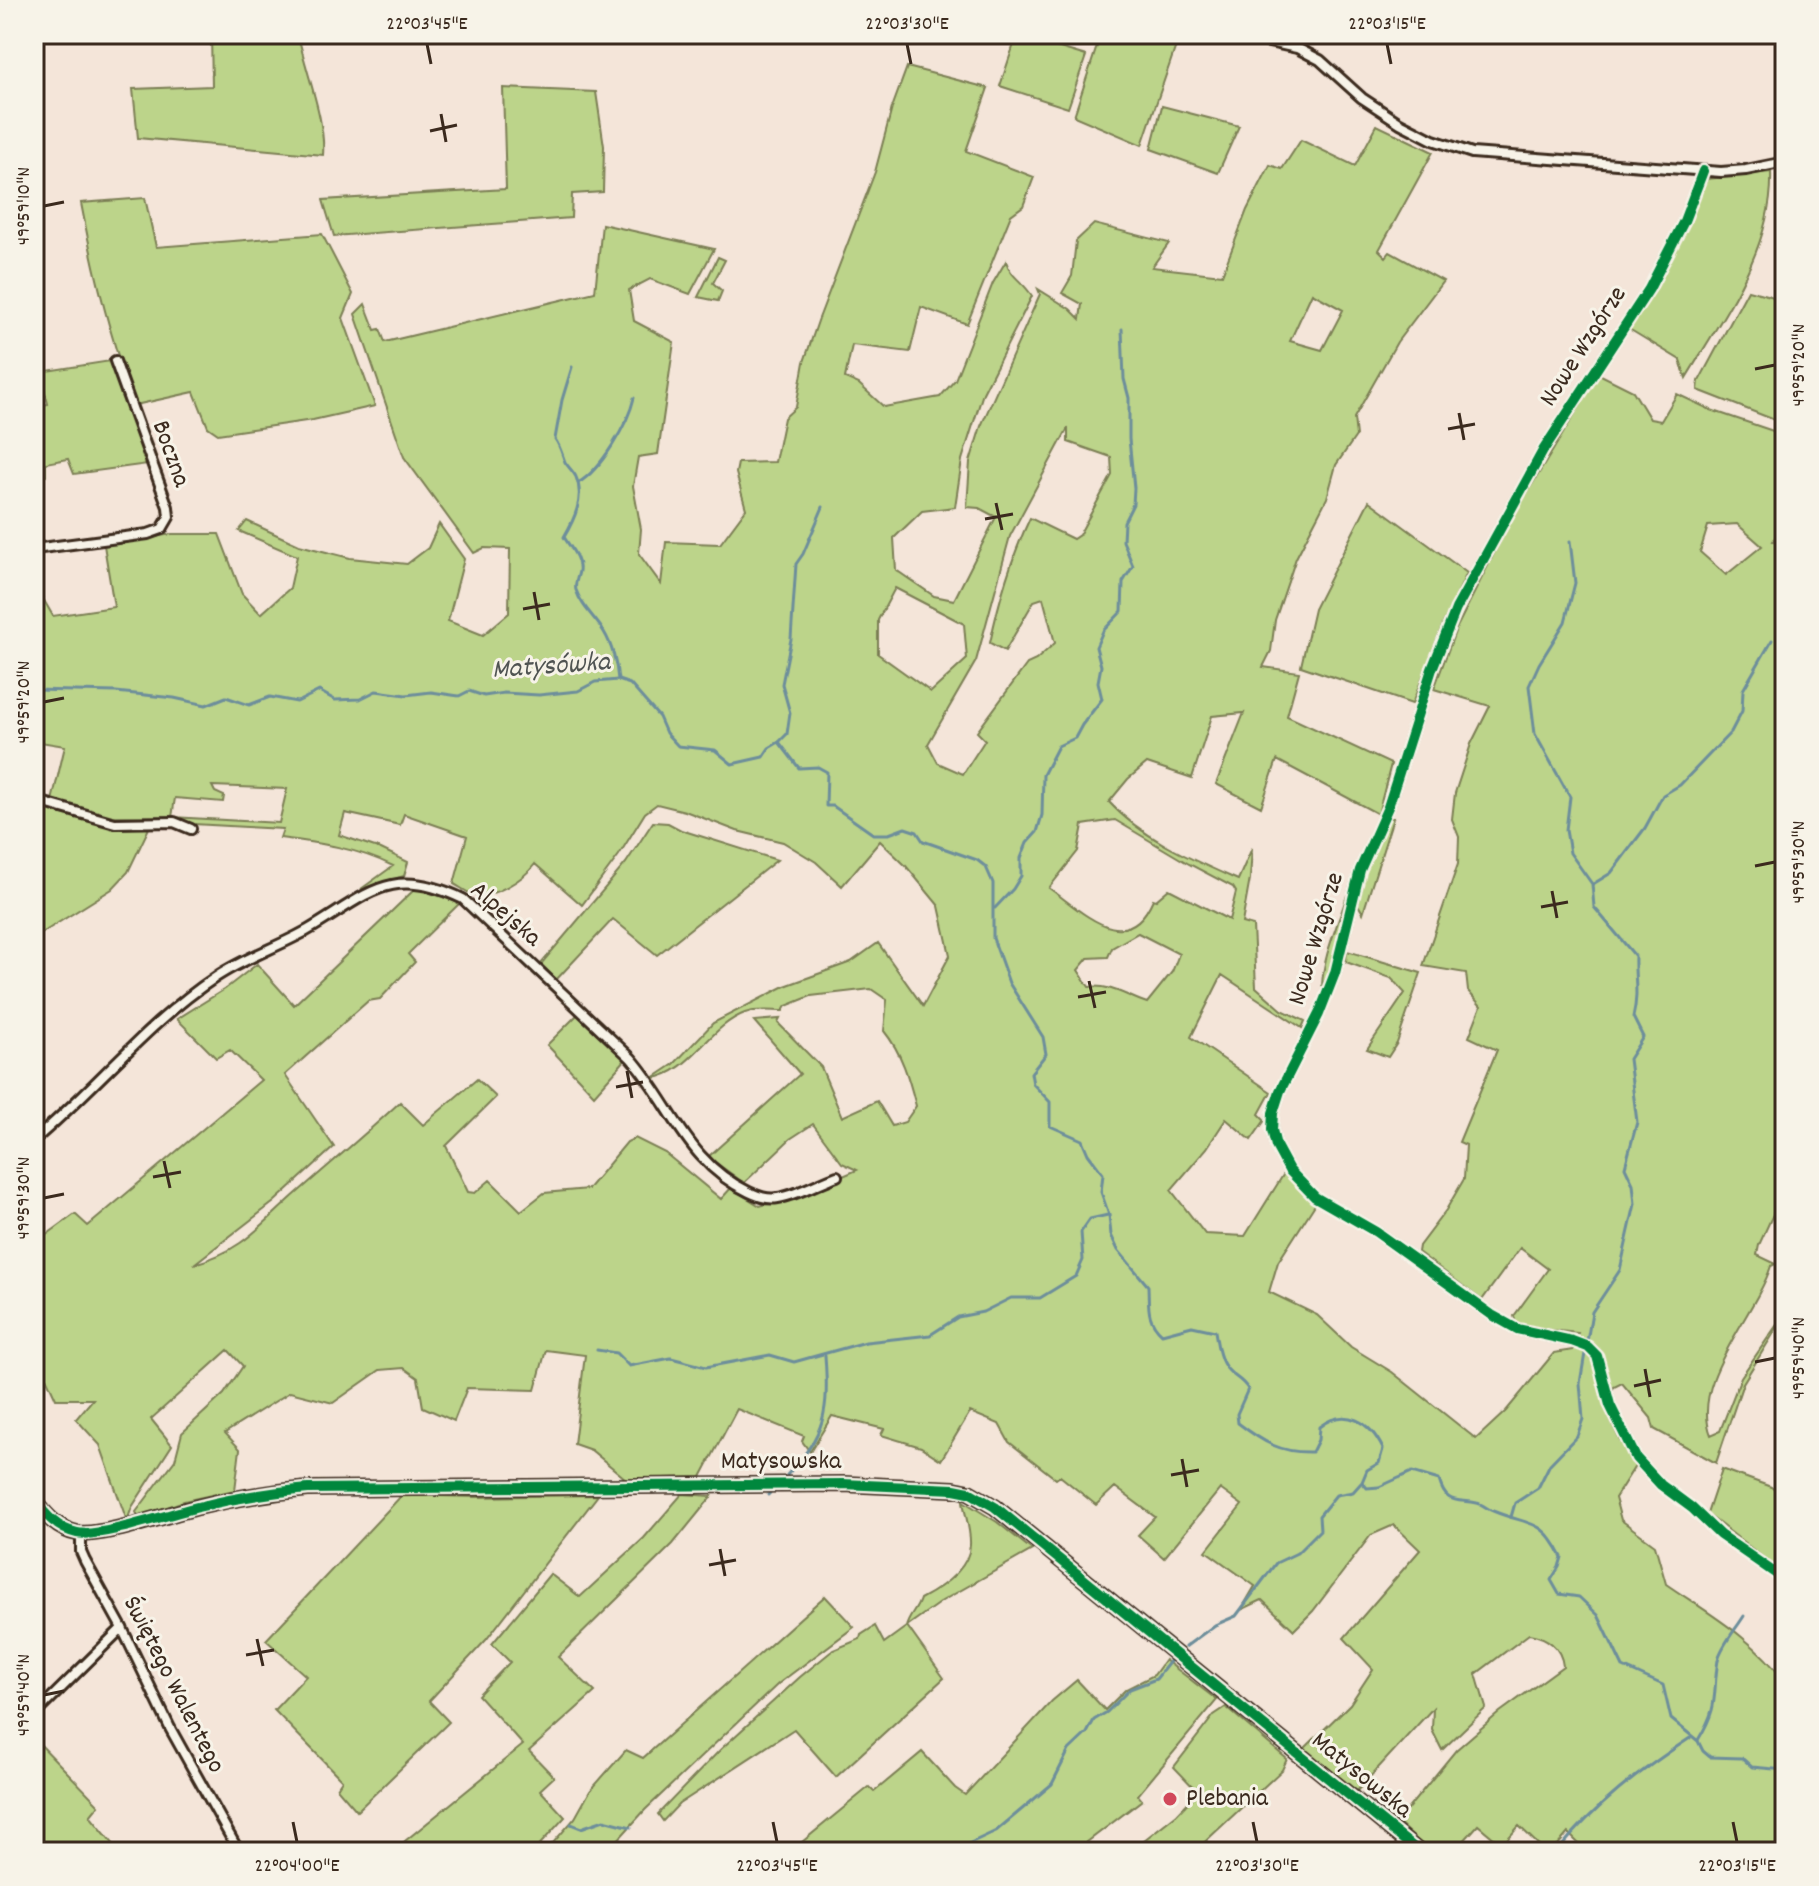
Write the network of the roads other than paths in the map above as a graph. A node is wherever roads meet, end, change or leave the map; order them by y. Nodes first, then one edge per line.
1 (1231, 34) edge
2 (1782, 163) edge
3 (1703, 171) junction
4 (115, 361) dead end
5 (34, 549) edge
6 (34, 800) edge
7 (191, 829) dead end
8 (34, 1140) edge
9 (837, 1176) dead end
10 (34, 1500) edge
11 (81, 1535) junction
12 (1785, 1580) edge
13 (122, 1628) junction
14 (34, 1715) edge
15 (239, 1852) edge
16 (1419, 1852) edge

1 - 3 street
2 - 3 street
3 - 12 street, Nowe Wzgórze
4 - 5 street, Boczna
6 - 7 street
8 - 9 street, Alpejska
10 - 11 street
11 - 13 street, Świętego Walentego
11 - 16 street, Matysowska
13 - 14 street
13 - 15 street, Świętego Walentego

